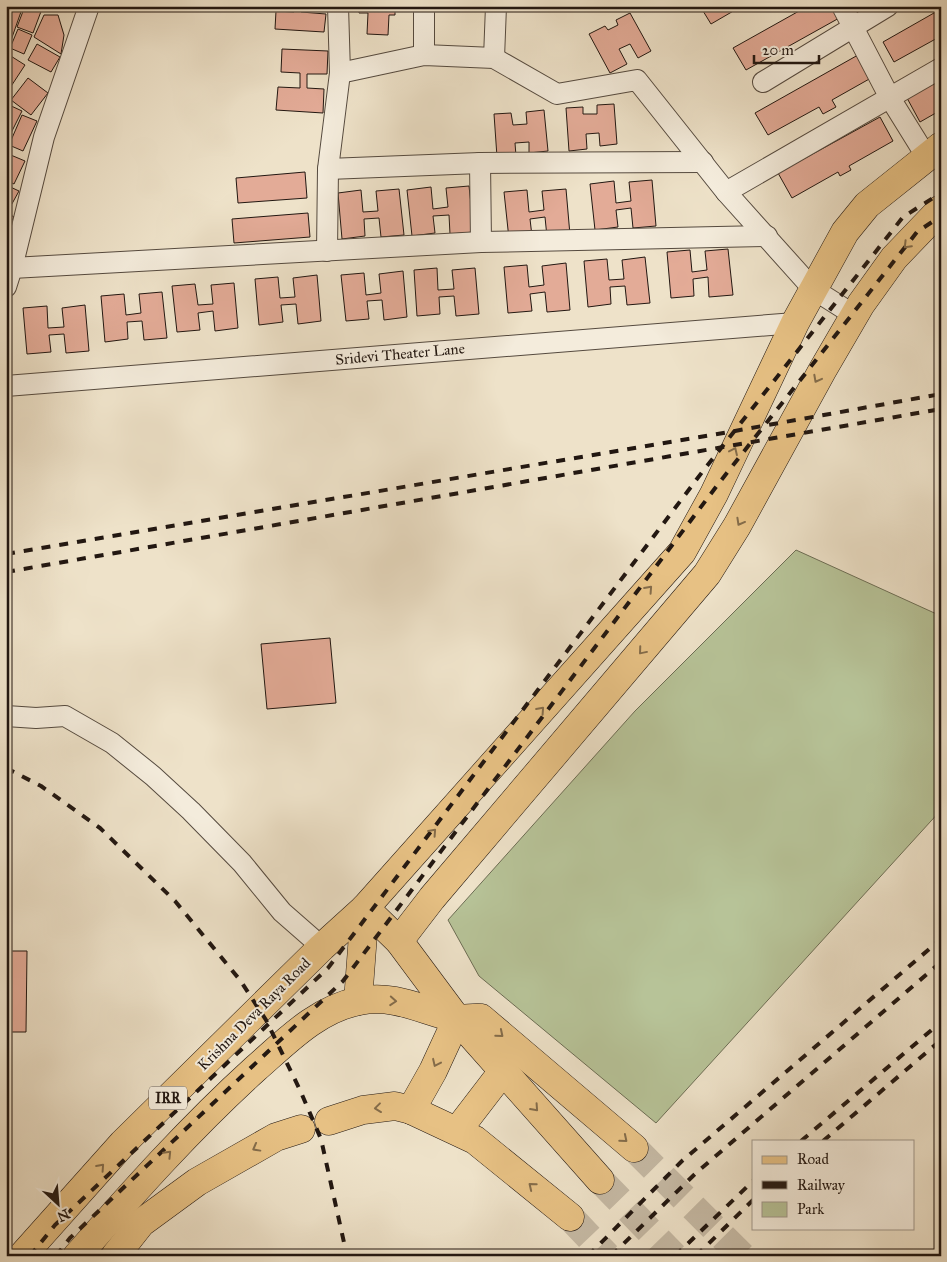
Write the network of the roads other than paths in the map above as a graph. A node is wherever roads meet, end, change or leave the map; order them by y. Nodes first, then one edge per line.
1 (88, 6) edge
2 (338, 6) edge
3 (424, 6) edge
4 (496, 6) edge
5 (842, 6) edge
6 (888, 6) edge
7 (853, 28) junction
8 (424, 55) junction
9 (494, 58) junction
10 (941, 68) edge
11 (340, 73) junction
12 (763, 82) dead end
13 (890, 98) junction
14 (934, 151) edge
15 (703, 162) junction
16 (480, 163) junction
17 (328, 169) junction
18 (726, 192) junction
19 (941, 209) edge
20 (766, 236) junction
21 (481, 242) junction
22 (326, 251) junction
23 (9, 278) edge
24 (813, 289) junction
25 (854, 315) junction
26 (795, 322) junction
27 (6, 386) edge
28 (6, 716) edge
29 (364, 908) junction
30 (399, 941) junction
31 (322, 947) junction
32 (358, 1001) junction
33 (457, 1019) junction
34 (503, 1072) junction
35 (411, 1110) junction
36 (329, 1120) dead end
37 (301, 1129) dead end
38 (457, 1131) junction
39 (634, 1148) tunnel mouth
40 (600, 1180) tunnel mouth
41 (570, 1217) tunnel mouth
42 (22, 1256) edge
43 (77, 1256) edge
44 (115, 1256) edge

1 - 23 street
2 - 11 street
3 - 8 street
4 - 9 street
5 - 7 street
6 - 7 street
7 - 12 street
7 - 13 street
8 - 9 street
8 - 11 street
9 - 15 street
10 - 13 street
11 - 17 street
13 - 14 street
13 - 18 street
14 - 24 main road, Krishna Deva Raya Road
15 - 16 street
15 - 18 street
16 - 17 street
16 - 21 street
17 - 22 street
18 - 20 street
19 -> 25 main road
20 - 21 street
20 - 24 street
21 - 22 street
22 - 23 street
24 - 25 street
24 - 26 main road, Krishna Deva Raya Road
25 -> 30 main road
26 - 27 street, Sridevi Theater Lane
29 -> 26 main road, Krishna Deva Raya Road
28 - 31 street
29 - 30 main road
29 - 31 main road, Krishna Deva Raya Road
29 - 32 main road
30 - 33 main road
42 -> 31 main road, Krishna Deva Raya Road / IRR
32 -> 33 main road, IRR
43 -> 32 main road, IRR
33 - 34 main road
33 -> 35 main road
33 -> 39 main road, IRR
34 - 38 main road
34 -> 40 main road
35 -> 36 main road
35 - 38 main road
37 -> 44 main road
41 -> 38 main road

